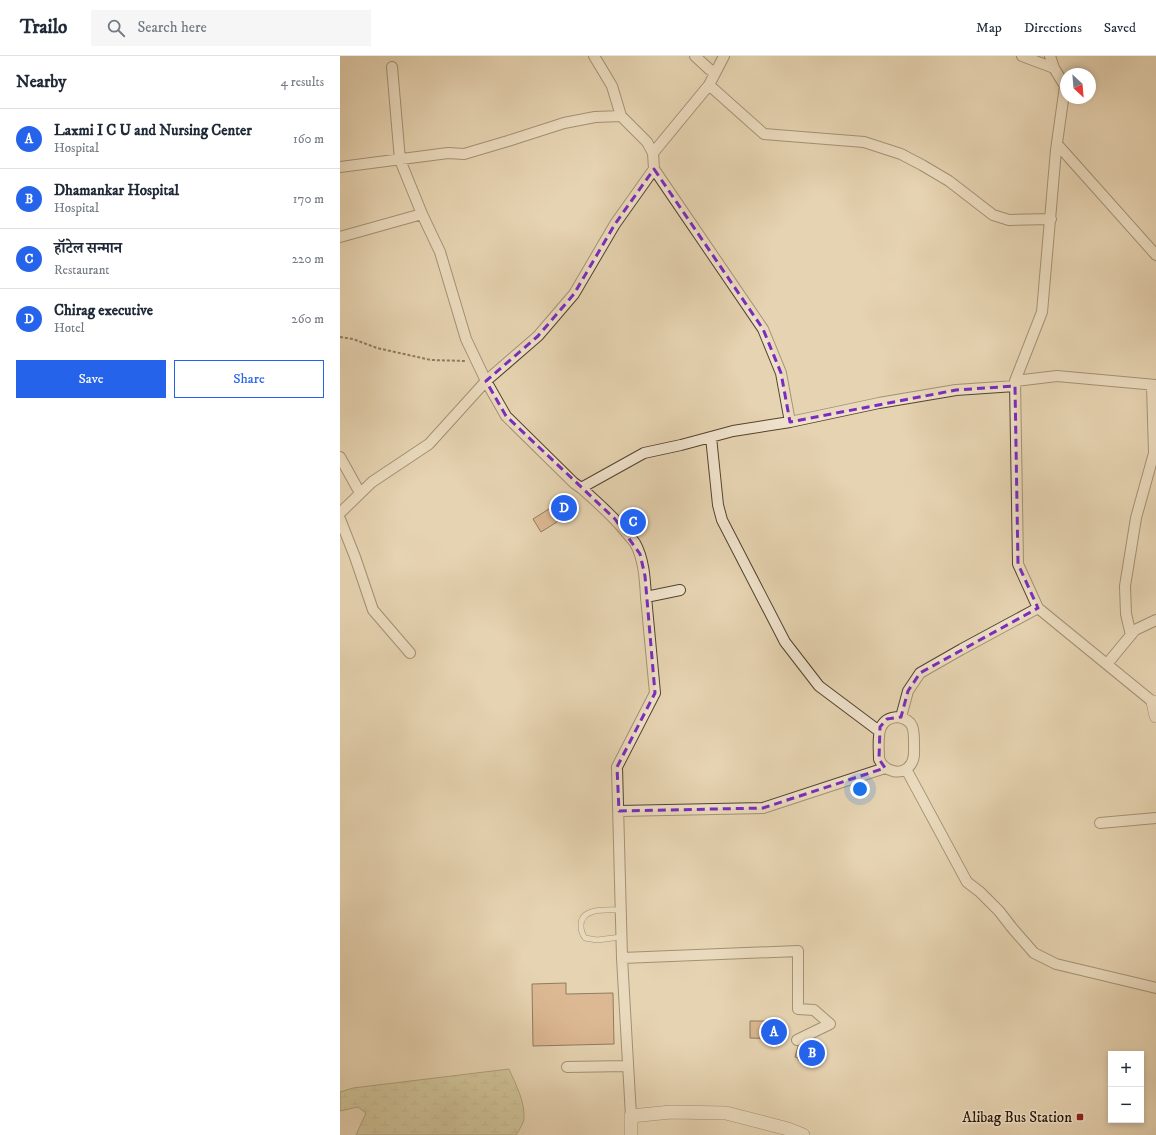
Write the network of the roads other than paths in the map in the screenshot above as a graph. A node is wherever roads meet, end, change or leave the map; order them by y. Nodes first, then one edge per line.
1 (594, 56) edge
2 (695, 56) edge
3 (724, 56) edge
4 (1022, 56) edge
5 (1050, 56) edge
6 (392, 67) dead end
7 (1054, 68) junction
8 (715, 72) junction
9 (709, 85) junction
10 (621, 116) junction
11 (1057, 144) junction
12 (653, 153) junction
13 (400, 160) junction
14 (340, 167) edge
15 (654, 169) junction
16 (422, 214) junction
17 (1051, 219) junction
18 (340, 237) edge
19 (1156, 255) edge
20 (486, 381) junction
21 (1015, 384) junction
22 (1154, 385) edge
23 (790, 422) junction
24 (711, 437) junction
25 (340, 457) edge
26 (581, 488) junction
27 (360, 493) junction
28 (340, 513) edge
29 (340, 519) edge
30 (680, 590) dead end
31 (646, 597) junction
32 (1038, 608) junction
33 (1156, 620) edge
34 (1131, 635) junction
35 (410, 653) dead end
36 (1107, 664) junction
37 (1154, 702) edge
38 (1156, 716) edge
39 (901, 718) junction
40 (879, 730) junction
41 (885, 768) junction
42 (906, 769) junction
43 (619, 811) junction
44 (1156, 818) edge
45 (1100, 823) dead end
46 (621, 910) junction
47 (621, 937) junction
48 (622, 958) junction
49 (1156, 988) edge
50 (798, 1040) dead end
51 (628, 1066) junction
52 (567, 1067) dead end
53 (631, 1116) junction
54 (631, 1135) edge
55 (802, 1135) edge

1 - 10 street
2 - 8 street
3 - 8 street
4 - 7 street
5 - 7 street
6 - 13 street
7 - 11 street
8 - 9 street
9 - 12 street
9 - 17 street
10 - 12 street
10 - 13 street
11 - 17 street
11 - 19 street
12 - 15 street
13 - 14 street
13 - 16 street
15 - 20 street
15 - 23 street
16 - 18 street
16 - 20 street
17 - 21 street
20 - 26 street
20 - 27 street
21 - 22 street
21 - 23 street
21 - 32 street
22 - 34 street
23 - 24 street
24 - 26 street
24 - 40 street
25 - 27 street
26 - 31 street
27 - 28 street
29 - 35 street
30 - 31 street
31 - 43 street
32 - 36 street
32 - 39 street
33 - 34 street
34 - 36 street
36 - 37 street
37 - 38 street
39 - 40 street
39 - 42 street
40 - 41 street
41 - 42 street
41 - 43 street
42 - 49 street
43 - 46 street
44 - 45 street
46 - 47 street
46 - 47 lane
47 - 48 street
48 - 50 street
48 - 51 street
51 - 52 street
51 - 53 street
53 - 54 street
53 - 55 street

